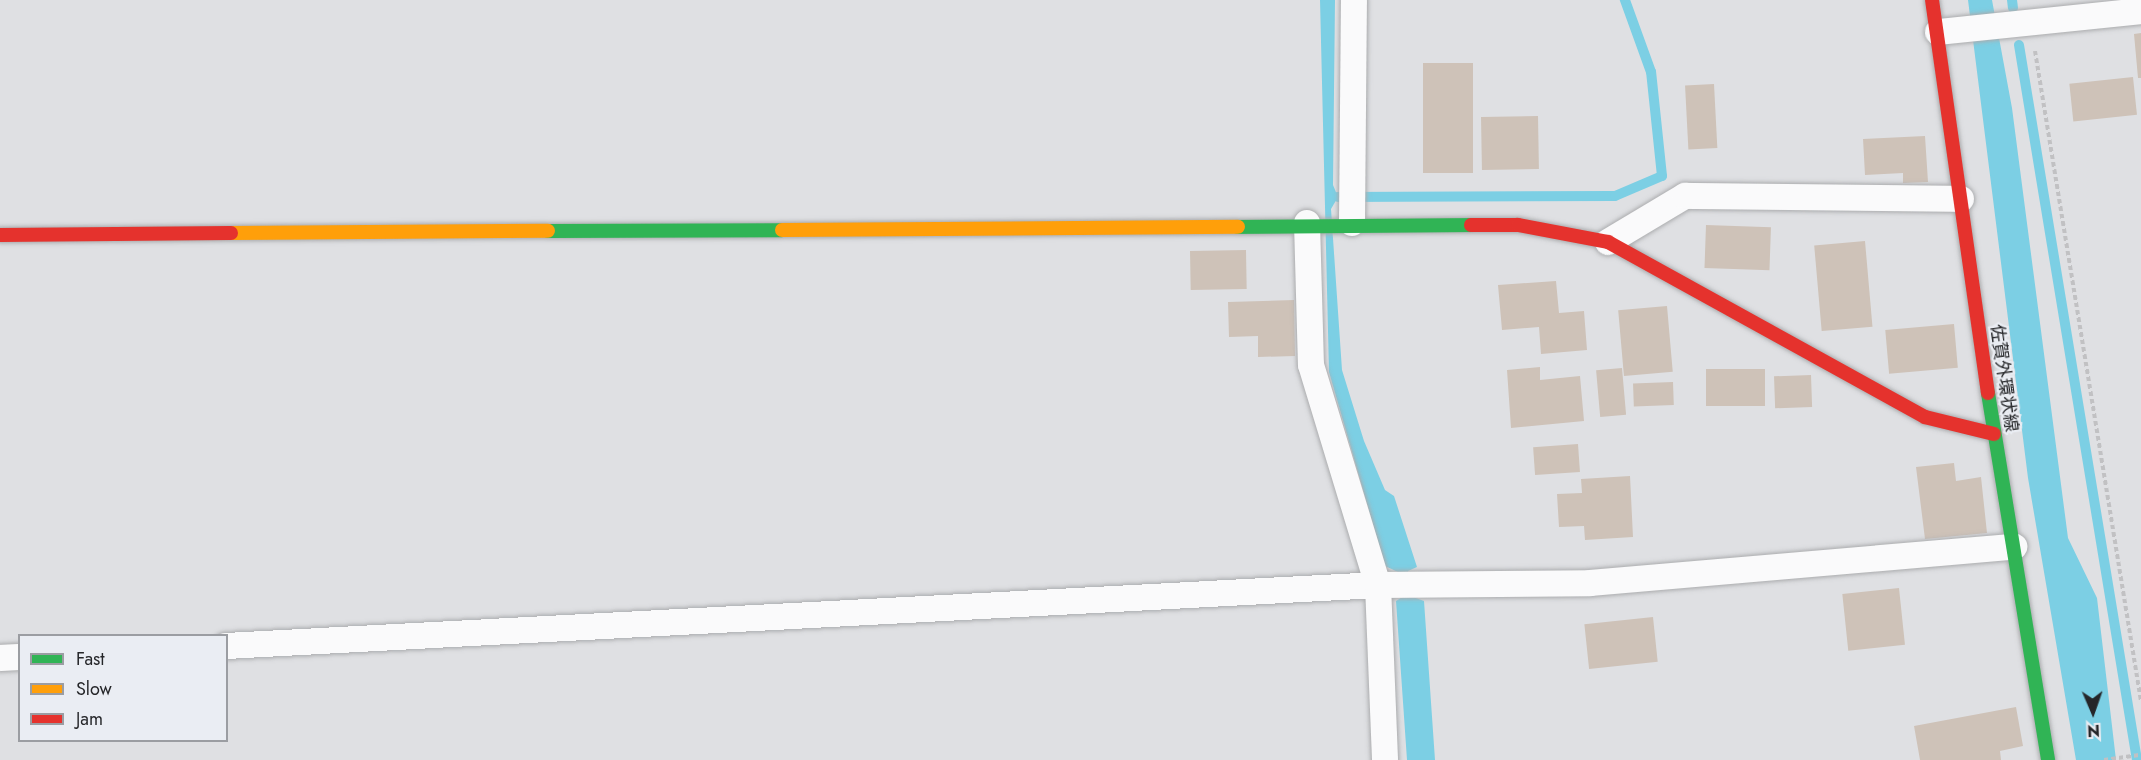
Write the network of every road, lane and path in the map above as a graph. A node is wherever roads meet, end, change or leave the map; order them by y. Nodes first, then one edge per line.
1 (1354, 0) edge
2 (1932, 0) edge
3 (2137, 7) edge
4 (2031, 22) junction
5 (1938, 32) junction
6 (1961, 199) junction
7 (1352, 206) junction
8 (1307, 223) junction
9 (0, 234) edge
10 (1608, 242) junction
11 (1994, 434) junction
12 (2014, 547) junction
13 (1396, 585) junction
14 (228, 646) edge
15 (18, 657) edge
16 (0, 658) edge
17 (2141, 701) edge
18 (2141, 755) edge
19 (1385, 760) edge
20 (2048, 760) edge
21 (2104, 760) edge

1 - 7 street
2 - 5 street, 佐賀外環状線
3 - 4 street
4 - 5 street
4 - 17 path
5 - 6 street, 佐賀外環状線
6 - 10 street
6 - 11 street, 佐賀外環状線
7 - 8 street
7 - 10 street
8 - 9 street
8 - 13 street
10 - 11 street
11 - 12 street, 佐賀外環状線
12 - 13 street
12 - 20 street, 佐賀外環状線
13 - 14 street
13 - 19 street
15 - 16 street
18 - 21 path

